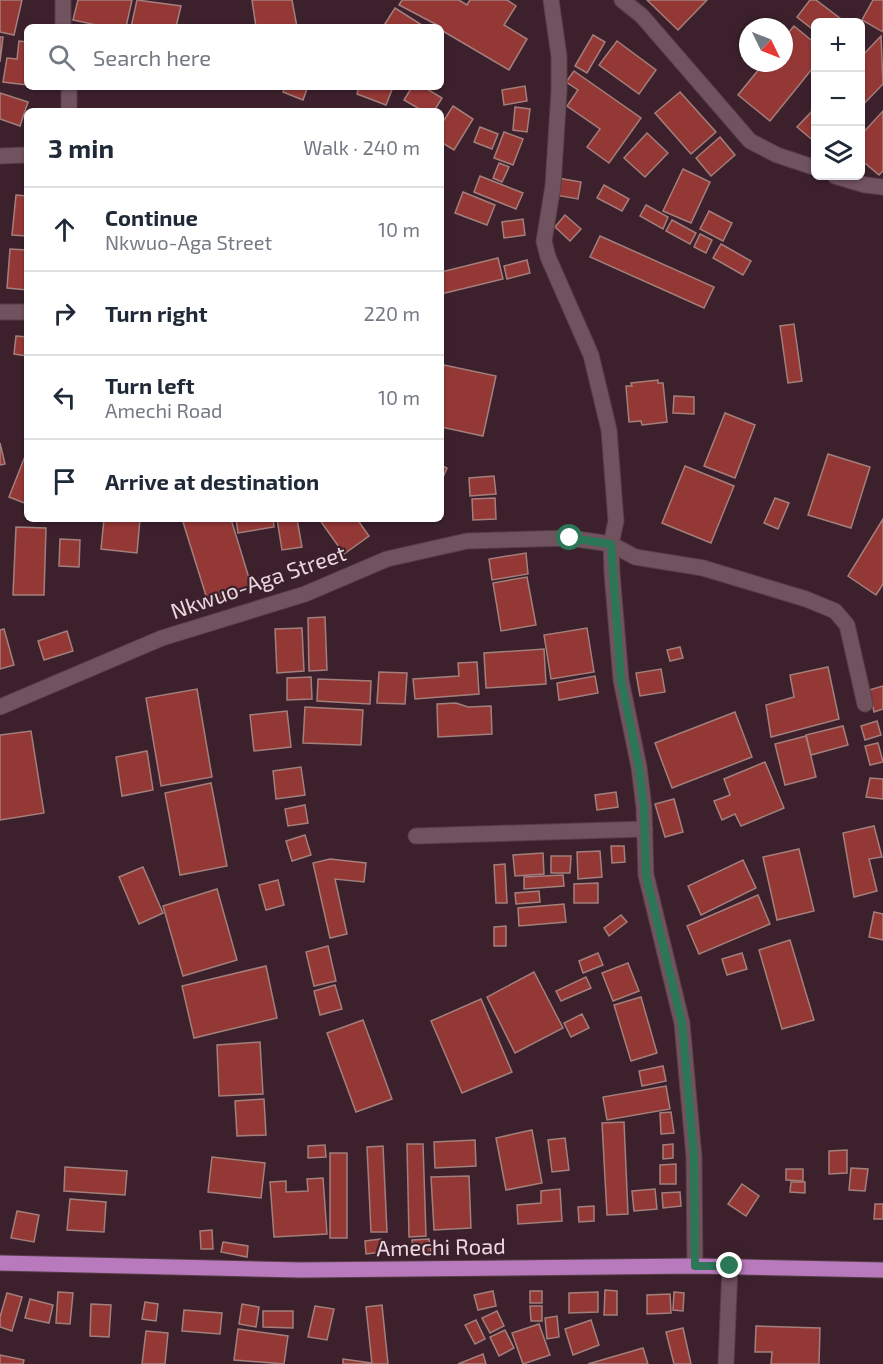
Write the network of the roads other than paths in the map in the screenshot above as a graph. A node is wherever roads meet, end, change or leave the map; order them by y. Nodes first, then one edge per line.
1 (63, 0) edge
2 (551, 0) edge
3 (622, 0) edge
4 (63, 24) edge
5 (69, 90) edge
6 (69, 108) edge
7 (24, 155) edge
8 (0, 156) edge
9 (811, 166) edge
10 (848, 180) edge
11 (883, 187) edge
12 (0, 312) edge
13 (24, 312) edge
14 (611, 544) junction
15 (865, 704) dead end
16 (0, 707) edge
17 (645, 828) junction
18 (416, 836) dead end
19 (0, 1263) edge
20 (695, 1266) junction
21 (730, 1266) junction
22 (883, 1270) edge
23 (726, 1364) edge

1 - 4 street
2 - 14 street
3 - 9 street
5 - 6 street
7 - 8 street
10 - 11 street
12 - 13 street
14 - 15 street, Nkwuo-Aga Street
14 - 16 street, Nkwuo-Aga Street
14 - 17 street
17 - 18 street
17 - 20 street
19 - 20 main road, Amechi Road
20 - 21 main road, Amechi Road
21 - 22 main road, Amechi Road
21 - 23 street

